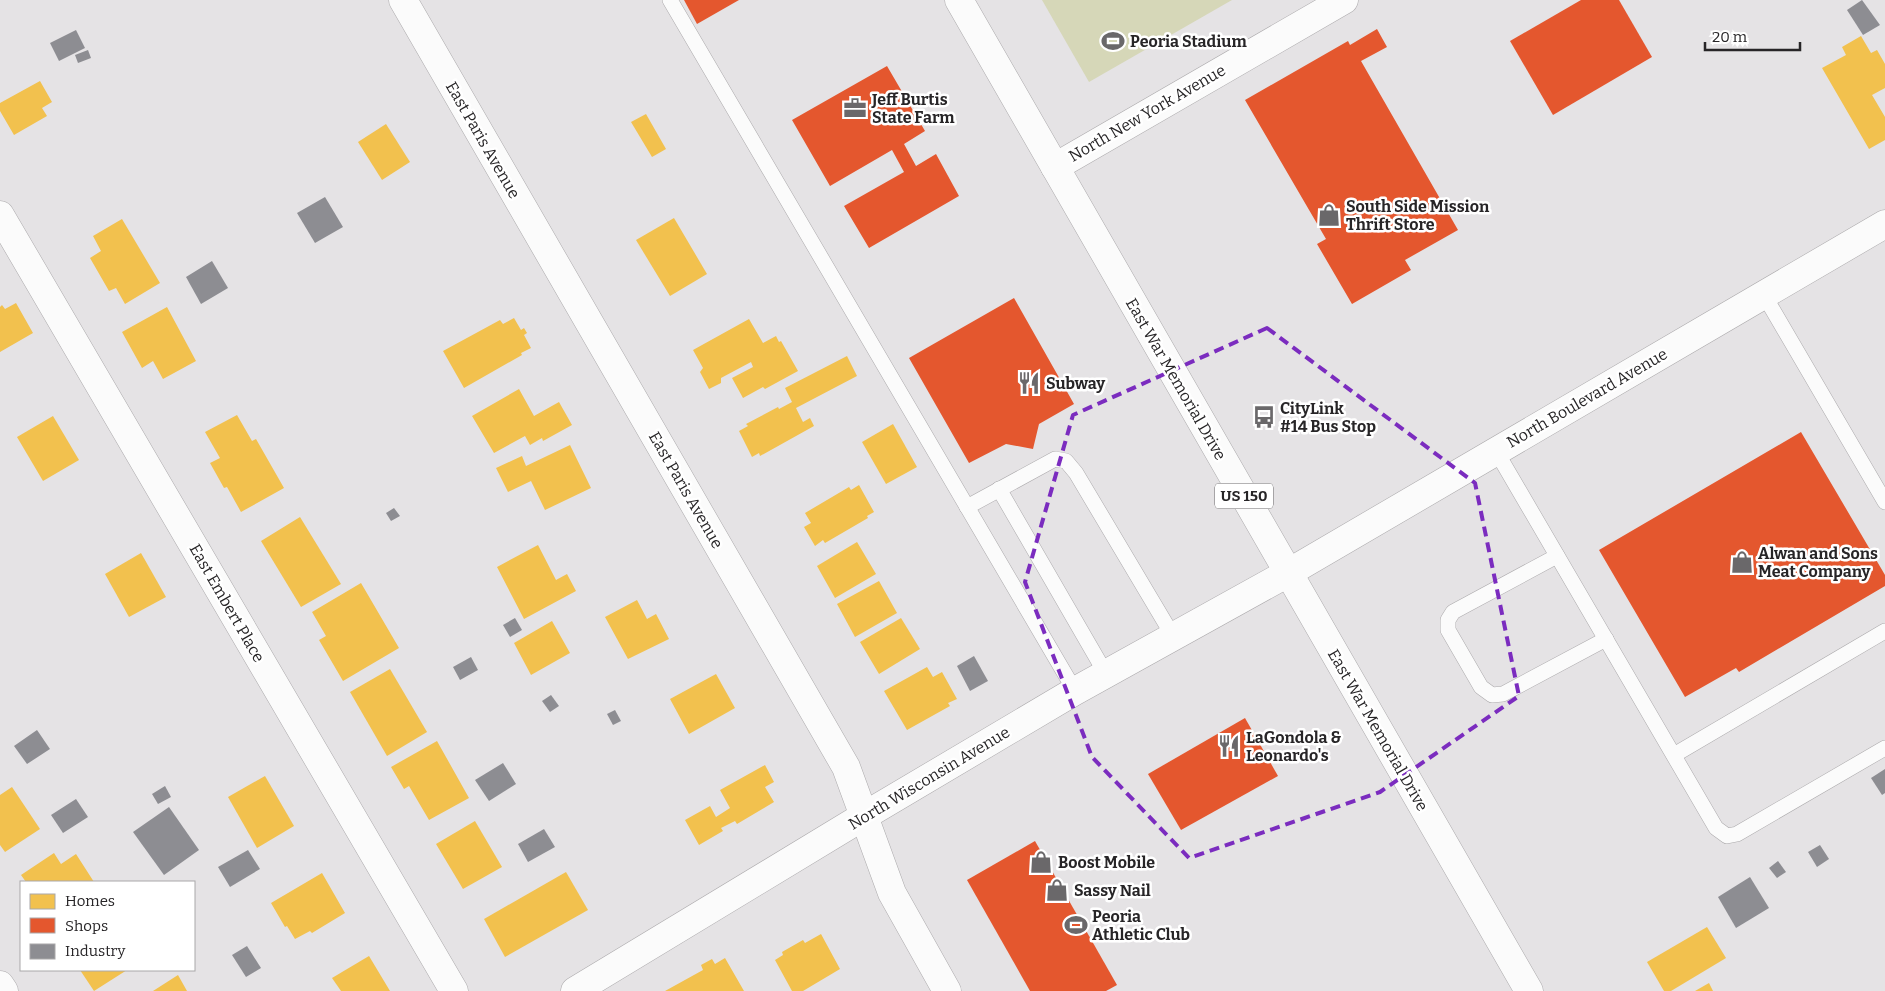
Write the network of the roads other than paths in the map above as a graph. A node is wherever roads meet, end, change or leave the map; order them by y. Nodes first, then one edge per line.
1 (670, 0) edge
2 (959, 0) edge
3 (1344, 0) edge
4 (405, 1) edge
5 (1055, 167) junction
6 (0, 215) edge
7 (1885, 224) edge
8 (1764, 295) junction
9 (1496, 451) junction
10 (998, 489) junction
11 (1885, 502) edge
12 (967, 507) junction
13 (1557, 556) junction
14 (1288, 573) junction
15 (1885, 631) edge
16 (1173, 636) junction
17 (1606, 639) junction
18 (1106, 674) junction
19 (1076, 691) junction
20 (1885, 748) edge
21 (1674, 755) junction
22 (864, 816) junction
23 (0, 985) edge
24 (4, 991) edge
25 (454, 991) edge
26 (575, 991) edge
27 (947, 991) edge
28 (1529, 991) edge

1 - 12 lane
2 - 5 main road, East War Memorial Drive / US 150
3 - 5 main road, North New York Avenue
4 - 22 main road, East Paris Avenue
5 - 14 main road, East War Memorial Drive / US 150
6 - 25 main road, East Embert Place
7 - 8 main road, North Boulevard Avenue
8 - 9 main road, North Boulevard Avenue
8 - 11 lane
9 - 13 lane
9 - 14 main road, North Boulevard Avenue
10 - 12 lane
10 - 16 lane
10 - 18 lane
12 - 19 lane
13 - 17 lane
13 - 17 lane
14 - 16 main road, North Wisconsin Avenue
14 - 28 main road, East War Memorial Drive / US 150
15 - 21 lane
16 - 18 main road, North Wisconsin Avenue
17 - 21 lane
18 - 19 main road, North Wisconsin Avenue
19 - 22 main road, North Wisconsin Avenue
20 - 21 lane
22 - 26 main road, North Wisconsin Avenue
22 - 27 main road, East Paris Avenue
23 - 24 main road

